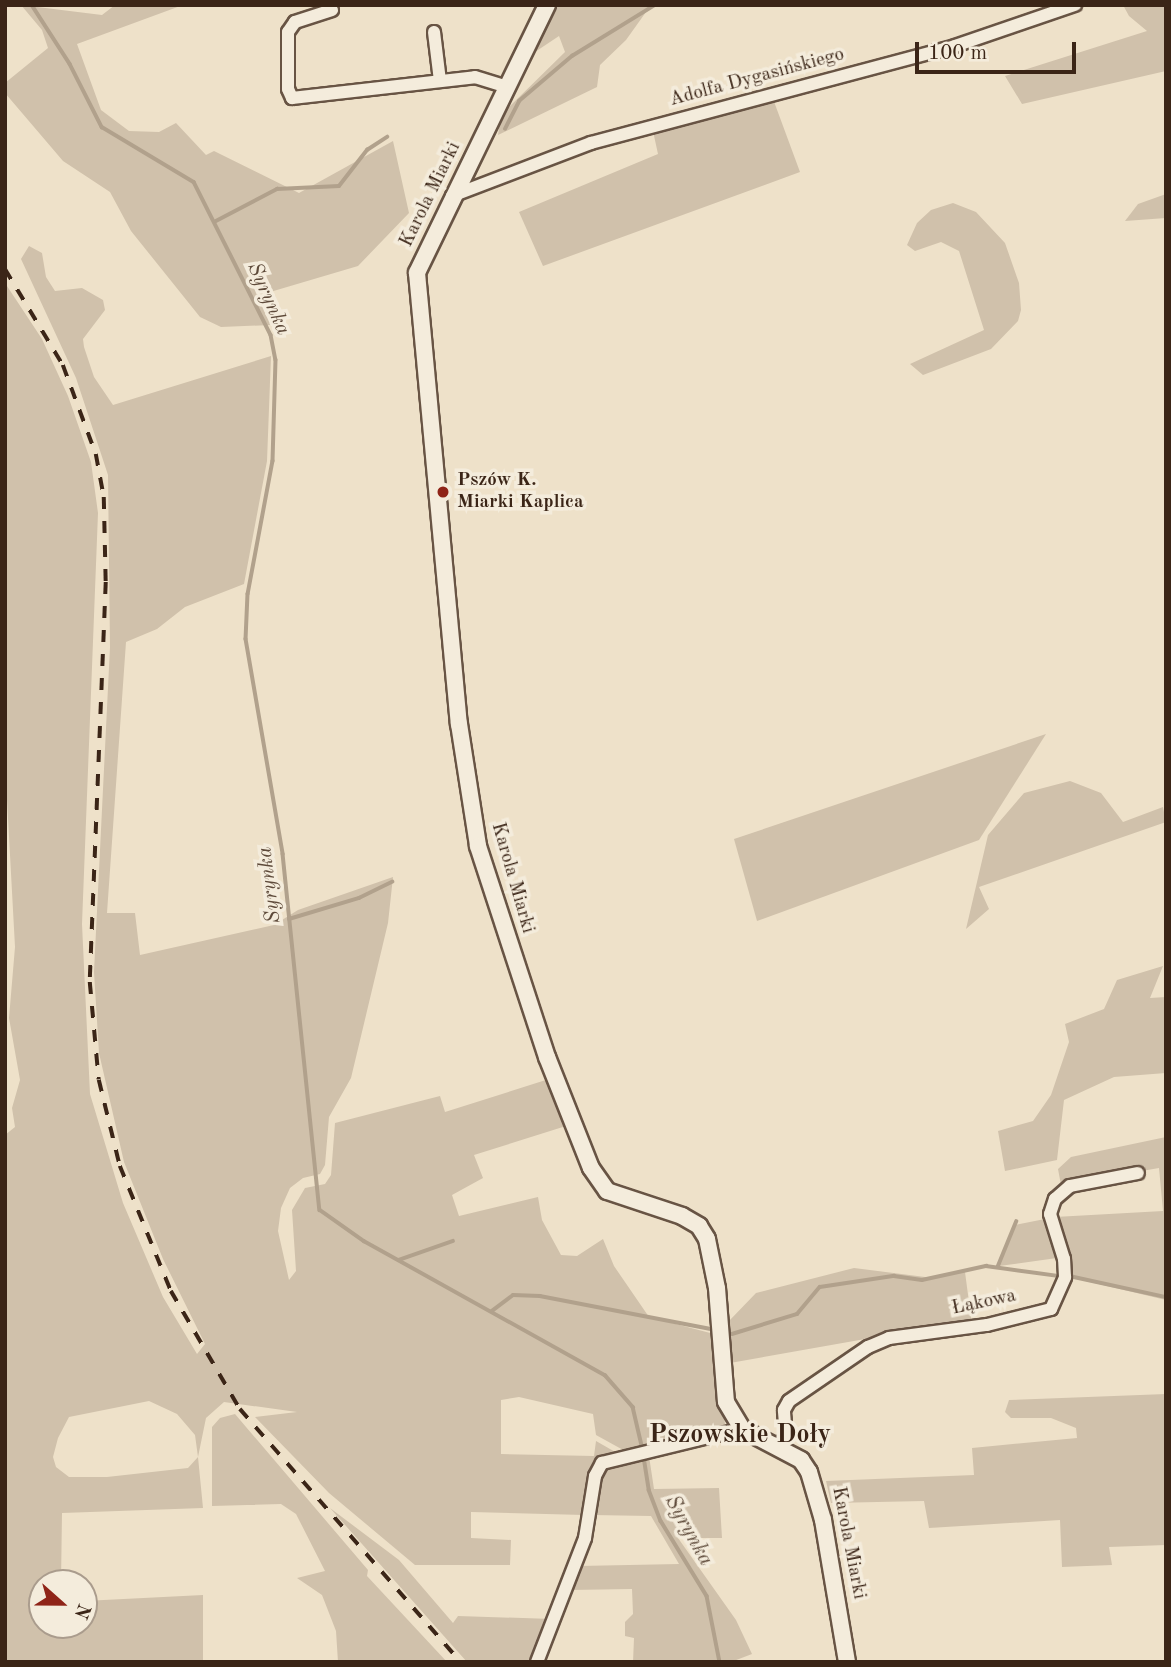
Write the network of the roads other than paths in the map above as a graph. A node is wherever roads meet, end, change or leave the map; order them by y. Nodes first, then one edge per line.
1 (547, 5) edge
2 (1075, 5) edge
3 (332, 10) dead end
4 (433, 32) dead end
5 (440, 82) junction
6 (507, 87) junction
7 (452, 196) junction
8 (1138, 1173) dead end
9 (742, 1429) junction
10 (779, 1449) junction
11 (537, 1662) edge
12 (847, 1662) edge

1 - 6 street, Karola Miarki
2 - 7 street, Adolfa Dygasińskiego
3 - 5 street
4 - 5 street
5 - 6 street
6 - 7 street, Karola Miarki
7 - 9 street, Karola Miarki
8 - 10 street, Łąkowa
9 - 10 street, Karola Miarki
9 - 11 street
10 - 12 street, Karola Miarki

